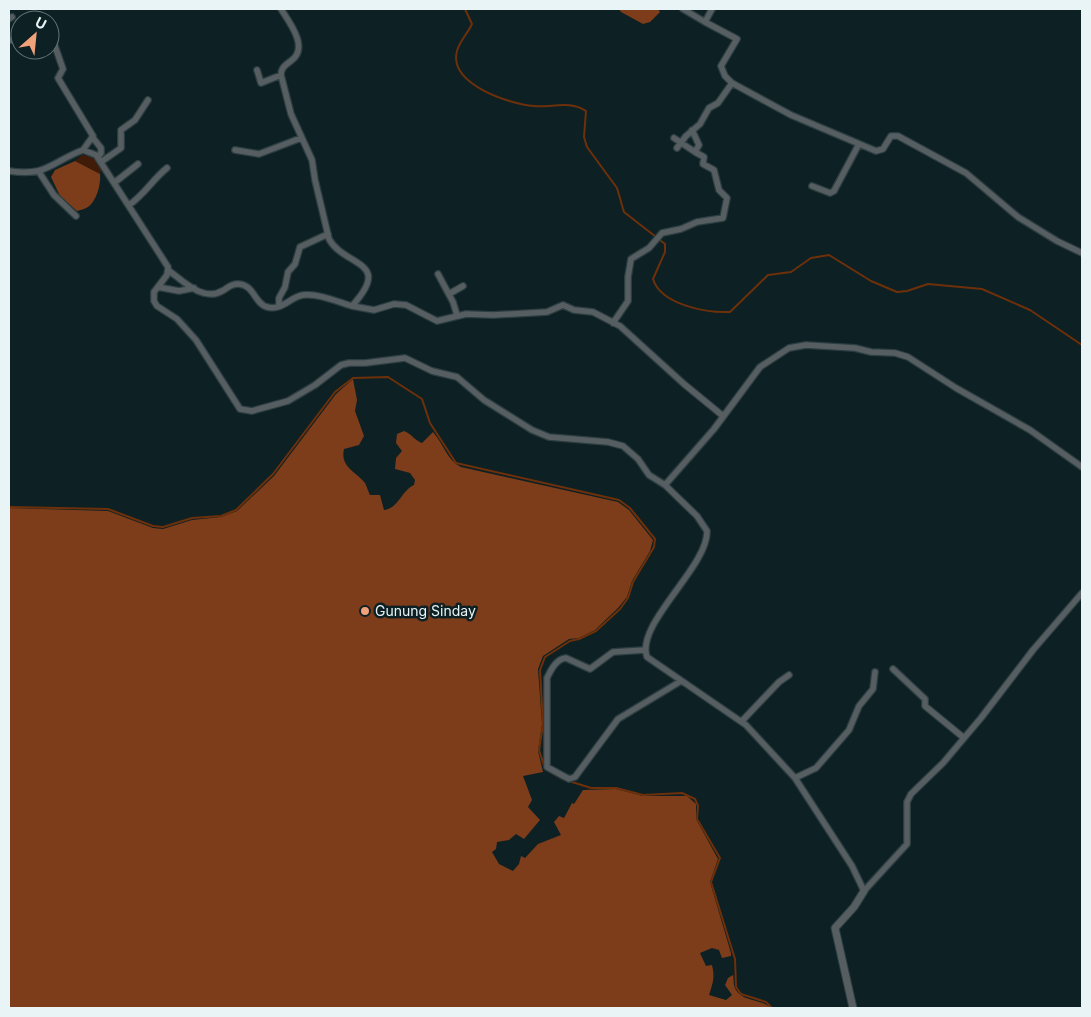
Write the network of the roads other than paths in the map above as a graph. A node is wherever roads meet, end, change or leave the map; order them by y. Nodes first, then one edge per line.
1 (281, 9) edge
2 (683, 9) edge
3 (712, 9) edge
4 (705, 22) junction
5 (60, 60) edge
6 (257, 70) dead end
7 (281, 75) junction
8 (732, 83) junction
9 (148, 100) dead end
10 (692, 130) junction
11 (93, 138) junction
12 (301, 138) junction
13 (674, 138) dead end
14 (859, 144) junction
15 (679, 145) junction
16 (83, 150) junction
17 (235, 150) dead end
18 (695, 152) junction
19 (99, 159) junction
20 (138, 164) dead end
21 (168, 168) dead end
22 (9, 171) edge
23 (39, 172) junction
24 (114, 183) junction
25 (812, 186) dead end
26 (129, 205) junction
27 (76, 216) dead end
28 (328, 234) junction
29 (1082, 254) edge
30 (168, 270) junction
31 (438, 274) dead end
32 (463, 286) dead end
33 (158, 287) junction
34 (194, 288) junction
35 (449, 294) junction
36 (279, 306) junction
37 (352, 306) junction
38 (457, 315) junction
39 (614, 322) junction
40 (723, 416) junction
41 (1082, 467) edge
42 (665, 486) junction
43 (1082, 593) edge
44 (645, 650) junction
45 (893, 669) dead end
46 (875, 672) dead end
47 (789, 674) dead end
48 (681, 681) junction
49 (742, 721) junction
50 (964, 738) junction
51 (795, 778) junction
52 (864, 891) junction
53 (853, 1008) edge

1 - 7 street
2 - 4 street
3 - 4 street
4 - 8 street
5 - 11 street
6 - 7 street
7 - 12 street
8 - 10 street
8 - 14 street
9 - 19 street
10 - 15 street
10 - 18 street
11 - 16 street
11 - 19 street
12 - 17 street
12 - 28 street
13 - 15 street
14 - 25 street
14 - 29 street
15 - 18 street
16 - 19 street
16 - 23 street
18 - 39 street
19 - 24 street
20 - 24 street
21 - 26 street
22 - 23 street
23 - 27 street
24 - 26 street
26 - 30 street
28 - 36 street
28 - 37 street
30 - 33 street
30 - 34 street
31 - 35 street
32 - 35 street
33 - 34 street
33 - 42 street
34 - 36 street
35 - 38 street
36 - 37 street
37 - 38 street
38 - 39 street
39 - 40 street
40 - 41 street
40 - 42 street
42 - 44 street
43 - 50 street
44 - 48 street
44 - 48 street
45 - 50 street
46 - 51 street
47 - 49 street
48 - 49 street
49 - 51 street
50 - 52 street
51 - 52 street
52 - 53 street

